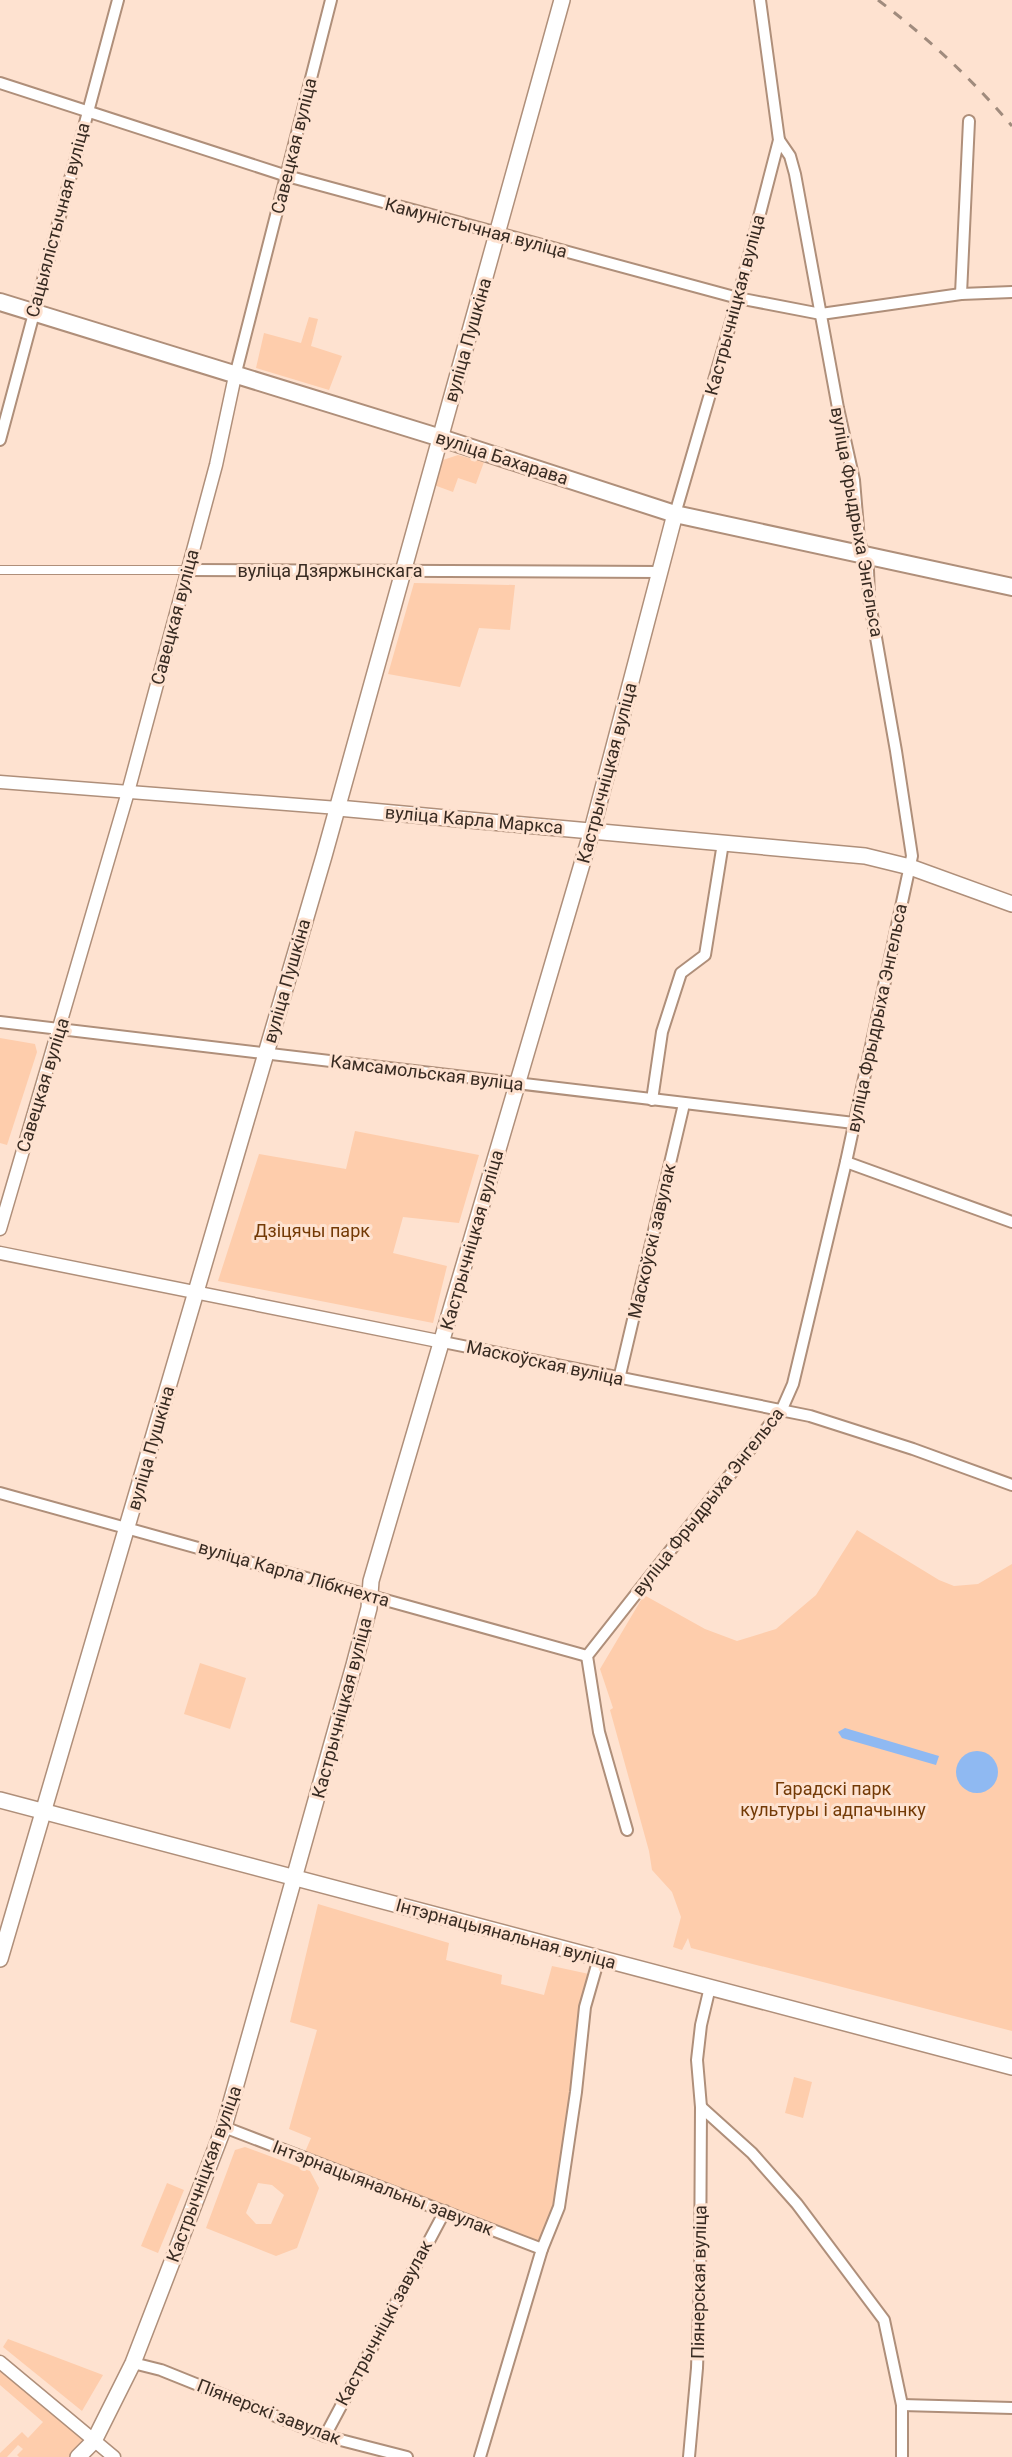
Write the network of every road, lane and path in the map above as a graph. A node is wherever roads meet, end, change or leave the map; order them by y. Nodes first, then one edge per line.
1 (118, 0) edge
2 (331, 0) edge
3 (562, 0) edge
4 (760, 0) edge
5 (0, 83) edge
6 (88, 112) junction
7 (969, 121) dead end
8 (778, 140) junction
9 (287, 176) junction
10 (498, 234) junction
11 (1012, 292) edge
12 (961, 294) junction
13 (738, 298) junction
14 (0, 302) edge
15 (33, 313) junction
16 (821, 314) junction
17 (235, 376) junction
18 (441, 438) junction
19 (0, 440) edge
20 (675, 514) junction
21 (862, 553) junction
22 (0, 570) edge
23 (188, 570) junction
24 (402, 572) junction
25 (660, 572) junction
26 (1012, 587) edge
27 (0, 782) edge
28 (128, 792) junction
29 (338, 808) junction
30 (592, 830) junction
31 (723, 843) junction
32 (910, 867) junction
33 (1012, 904) edge
34 (0, 1022) edge
35 (60, 1029) junction
36 (266, 1053) junction
37 (518, 1084) junction
38 (652, 1100) junction
39 (684, 1104) junction
40 (854, 1123) junction
41 (846, 1162) junction
42 (1012, 1222) edge
43 (0, 1229) edge
44 (0, 1253) edge
45 (196, 1293) junction
46 (443, 1342) junction
47 (619, 1379) junction
48 (782, 1409) junction
49 (1012, 1485) edge
50 (0, 1493) edge
51 (128, 1528) junction
52 (369, 1595) junction
53 (587, 1656) junction
54 (0, 1800) edge
55 (44, 1812) junction
56 (627, 1830) dead end
57 (295, 1878) junction
58 (599, 1958) junction
59 (0, 1959) edge
60 (710, 1988) junction
61 (1012, 2067) edge
62 (701, 2107) junction
63 (722, 2125) junction
64 (224, 2127) junction
65 (701, 2132) junction
66 (445, 2211) junction
67 (542, 2249) junction
68 (0, 2362) edge
69 (133, 2363) junction
70 (902, 2405) junction
71 (1012, 2408) edge
72 (325, 2436) junction
73 (94, 2441) junction
74 (78, 2457) edge
75 (114, 2457) edge
76 (407, 2457) edge
77 (480, 2457) edge
78 (689, 2457) edge
79 (902, 2457) edge

1 - 6 street, Сацыялістычная вуліца
2 - 9 street, Савецкая вуліца
3 - 10 main road, вуліца Пушкіна
4 - 8 street, Кастрычніцкая вуліца
5 - 6 street, Камуністычная вуліца
6 - 9 street, Камуністычная вуліца
6 - 15 street, Сацыялістычная вуліца
7 - 12 street
8 - 13 street, Кастрычніцкая вуліца
8 - 16 street, вуліца Фрыдрыха Энгельса
9 - 10 street, Камуністычная вуліца
9 - 17 street, Савецкая вуліца
10 - 13 street, Камуністычная вуліца
10 - 18 main road, вуліца Пушкіна
11 - 12 street, Камуністычная вуліца
12 - 16 street, Камуністычная вуліца
13 - 16 street, Камуністычная вуліца
13 - 20 street, Кастрычніцкая вуліца
14 - 15 main road, вуліца Бахарава
15 - 17 main road, вуліца Бахарава
15 - 19 street, Сацыялістычная вуліца
16 - 21 street, вуліца Фрыдрыха Энгельса
17 - 18 main road, вуліца Бахарава
17 - 23 street, Савецкая вуліца
18 - 20 main road, вуліца Бахарава
18 - 24 main road, вуліца Пушкіна
20 - 21 main road, вуліца Бахарава
20 - 25 main road, Кастрычніцкая вуліца
21 - 26 main road, вуліца Бахарава
21 - 32 street, вуліца Фрыдрыха Энгельса
22 - 23 street, вуліца Дзяржынскага
23 - 24 street, вуліца Дзяржынскага
23 - 28 street, Савецкая вуліца
24 - 25 street, вуліца Дзяржынскага
24 - 29 main road, вуліца Пушкіна
25 - 30 main road, Кастрычніцкая вуліца
27 - 28 street, вуліца Карла Маркса
28 - 29 street, вуліца Карла Маркса
28 - 35 street, Савецкая вуліца
29 - 30 main road, вуліца Карла Маркса
29 - 36 main road, вуліца Пушкіна
30 - 31 main road, вуліца Карла Маркса
30 - 37 main road, Кастрычніцкая вуліца
31 - 32 main road, вуліца Карла Маркса
31 - 38 street
32 - 33 main road, вуліца Карла Маркса
32 - 40 street, вуліца Фрыдрыха Энгельса
34 - 35 street, Камсамольская вуліца
35 - 36 street, Камсамольская вуліца
35 - 43 street, Савецкая вуліца
36 - 37 street, Камсамольская вуліца
36 - 45 main road, вуліца Пушкіна
37 - 38 street, Камсамольская вуліца
37 - 46 main road, Кастрычніцкая вуліца
38 - 39 street, Камсамольская вуліца
39 - 40 street, Камсамольская вуліца
39 - 47 street, Маскоўскі завулак
40 - 41 street, вуліца Фрыдрыха Энгельса
41 - 42 street
41 - 48 street, вуліца Фрыдрыха Энгельса
44 - 45 street, Маскоўская вуліца
45 - 46 street, Маскоўская вуліца
45 - 51 main road, вуліца Пушкіна
46 - 47 street, Маскоўская вуліца
46 - 52 main road, Кастрычніцкая вуліца
47 - 48 street, Маскоўская вуліца
48 - 49 street, Маскоўская вуліца
48 - 53 street, вуліца Фрыдрыха Энгельса
50 - 51 street, вуліца Карла Лібкнехта
51 - 52 street, вуліца Карла Лібкнехта
51 - 55 main road, вуліца Пушкіна
52 - 53 street, вуліца Карла Лібкнехта
52 - 57 main road, Кастрычніцкая вуліца
53 - 56 street
54 - 55 main road, Інтэрнацыянальная вуліца
55 - 57 main road, Інтэрнацыянальная вуліца
55 - 59 main road, вуліца Пушкіна
57 - 58 main road, Інтэрнацыянальная вуліца
57 - 64 main road, Кастрычніцкая вуліца
58 - 60 main road, Інтэрнацыянальная вуліца
58 - 67 street
60 - 61 main road, Інтэрнацыянальная вуліца
60 - 62 street, Піянерская вуліца
62 - 63 street
62 - 65 street, Піянерская вуліца
63 - 65 street
63 - 70 street
64 - 66 street, Інтэрнацыянальны завулак
64 - 69 main road, Кастрычніцкая вуліца
65 - 78 street, Піянерская вуліца
66 - 67 street, Інтэрнацыянальны завулак
66 - 72 street, Кастрычніцкі завулак
67 - 77 street
68 - 73 street
69 - 72 street, Піянерскі завулак
69 - 73 main road, Кастрычніцкая вуліца
70 - 71 street
70 - 79 street
72 - 76 street, Піянерскі завулак
73 - 74 main road, Кастрычніцкая вуліца
73 - 75 street

